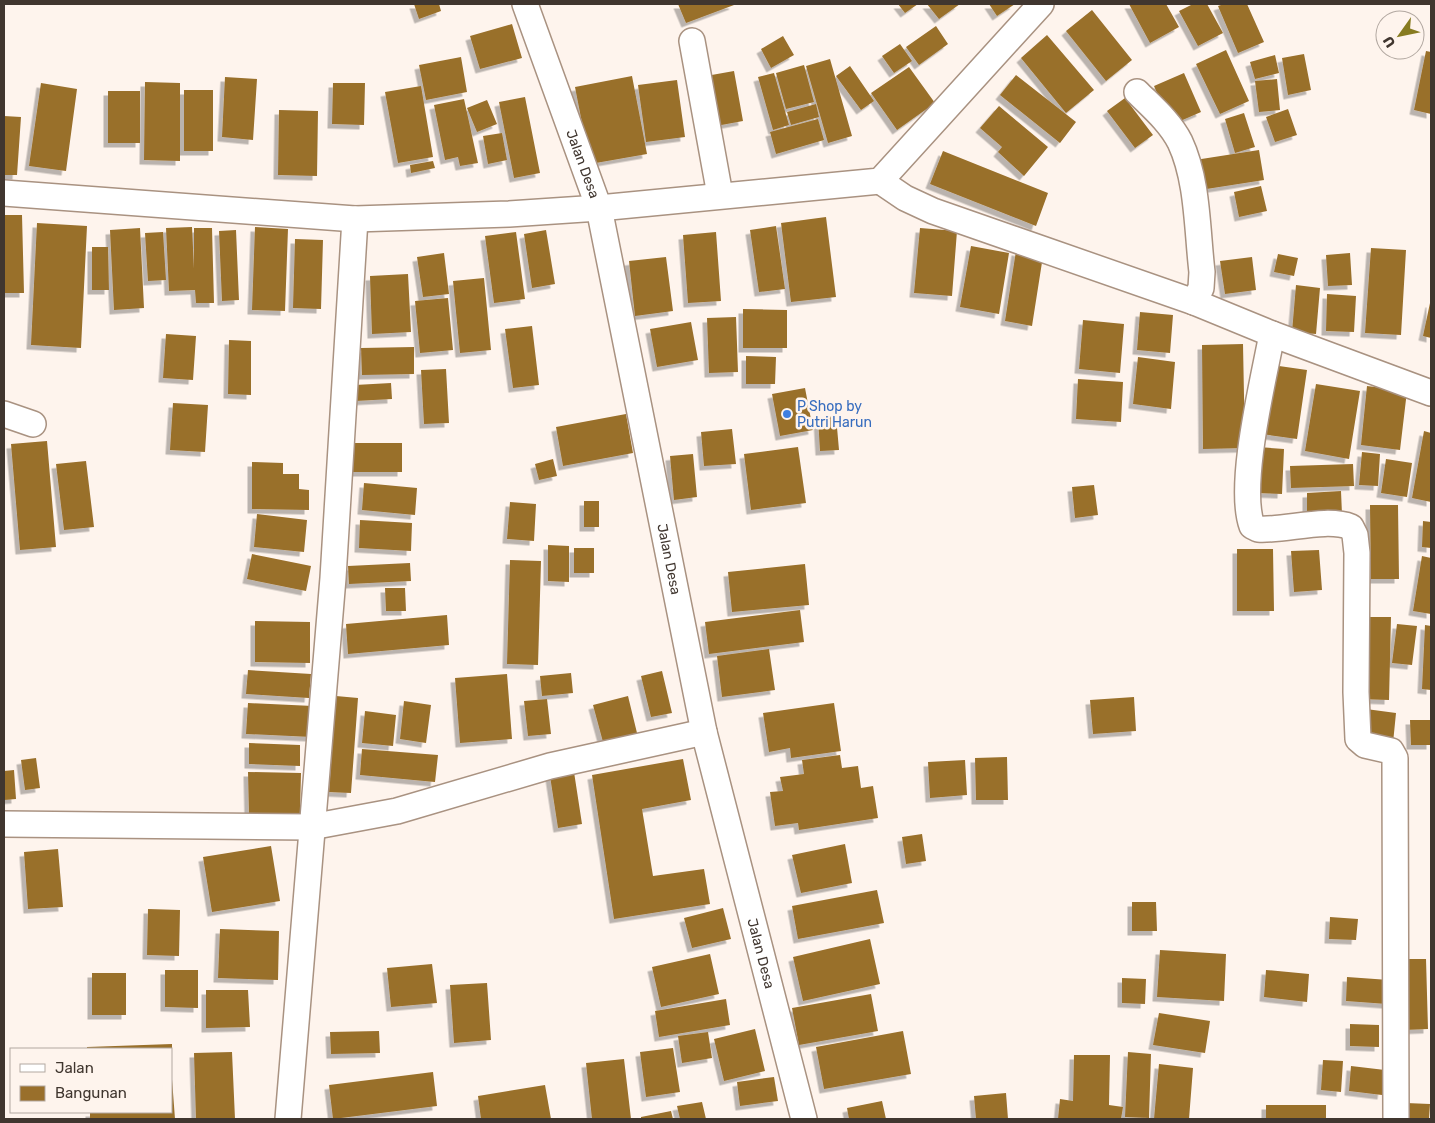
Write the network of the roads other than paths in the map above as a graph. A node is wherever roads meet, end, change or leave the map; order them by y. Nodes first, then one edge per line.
1 (525, 4) edge
2 (1041, 4) edge
3 (692, 41) dead end
4 (1137, 92) dead end
5 (880, 181) junction
6 (4, 193) edge
7 (720, 195) junction
8 (599, 208) junction
9 (356, 219) junction
10 (1194, 302) junction
11 (1272, 334) junction
12 (1431, 393) edge
13 (4, 414) edge
14 (33, 424) dead end
15 (704, 732) junction
16 (4, 824) edge
17 (310, 827) junction
18 (288, 1119) edge
19 (804, 1119) edge
20 (1396, 1119) edge

1 - 8 street, Jalan Desa
2 - 5 street
3 - 7 street
4 - 10 street
5 - 7 street
5 - 10 street
6 - 9 street
7 - 8 street
8 - 9 street
8 - 15 street, Jalan Desa
9 - 17 street
10 - 11 street
11 - 12 street
11 - 20 street
13 - 14 street
15 - 17 street
15 - 19 street, Jalan Desa
16 - 17 street
17 - 18 street

